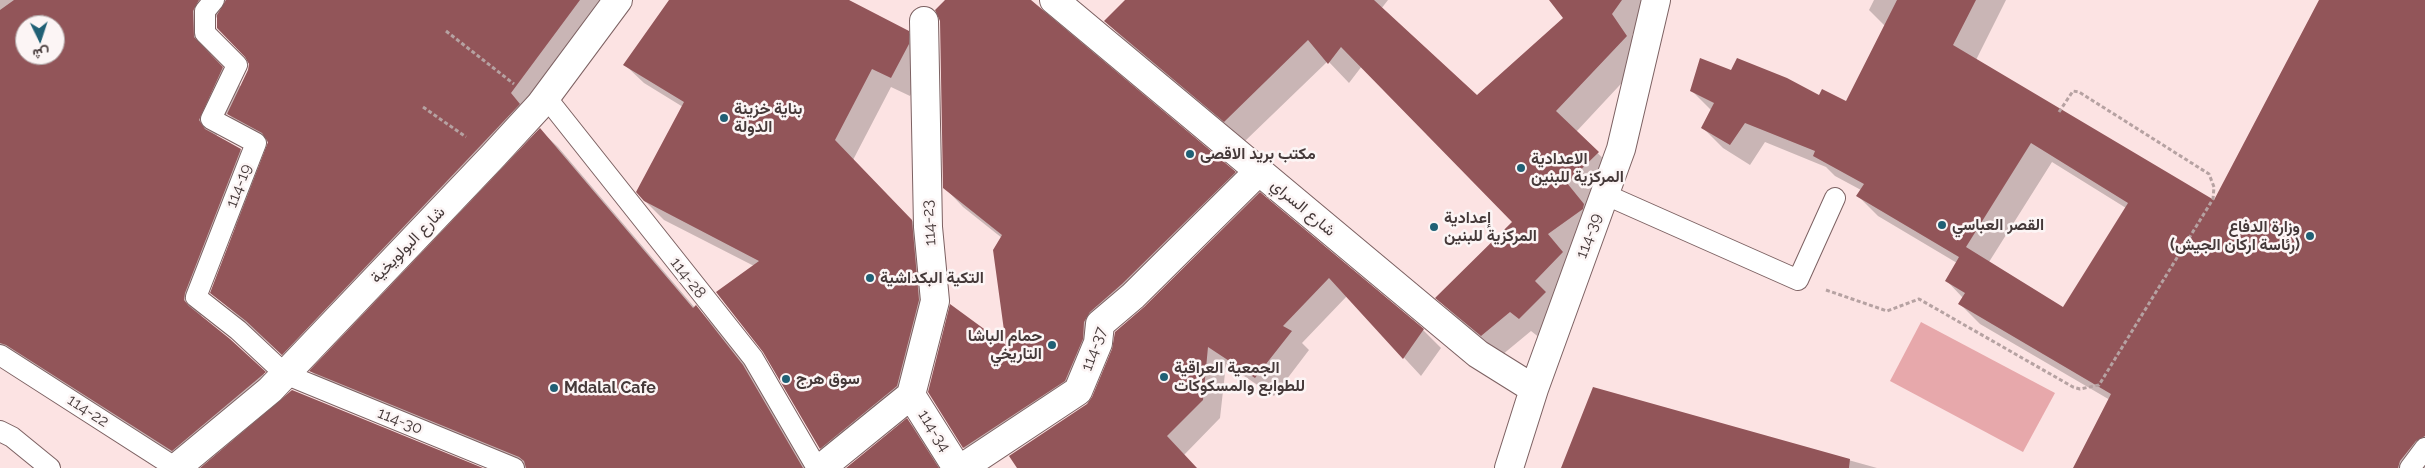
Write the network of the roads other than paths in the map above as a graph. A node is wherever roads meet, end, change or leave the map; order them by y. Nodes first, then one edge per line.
1 (214, 0) edge
2 (618, 0) edge
3 (1054, 0) edge
4 (1656, 0) edge
5 (924, 22) dead end
6 (542, 100) junction
7 (1259, 171) junction
8 (1604, 194) junction
9 (1835, 198) dead end
10 (0, 355) edge
11 (285, 374) junction
12 (1534, 390) junction
13 (911, 394) junction
14 (0, 431) edge
15 (2425, 448) edge
16 (50, 468) edge
17 (176, 468) edge
18 (514, 468) edge
19 (819, 468) edge
20 (957, 468) edge
21 (962, 468) edge
22 (1509, 468) edge
23 (2410, 468) edge

1 - 11 lane, 114-19
2 - 6 street, شارع البولويخية
3 - 7 street, شارع السراي
4 - 8 street, 114-39
5 - 13 street, 114-23
6 - 11 street, شارع البولويخية
6 - 19 lane, 114-28
7 - 12 street, شارع السراي
7 - 21 street, 114-37
8 - 9 lane
8 - 12 street, 114-39
10 - 17 lane, 114-22
11 - 17 street, شارع البولويخية
11 - 18 lane, 114-30
12 - 22 street, 114-39
13 - 19 street
13 - 20 street, 114-34
14 - 16 lane
15 - 23 lane

